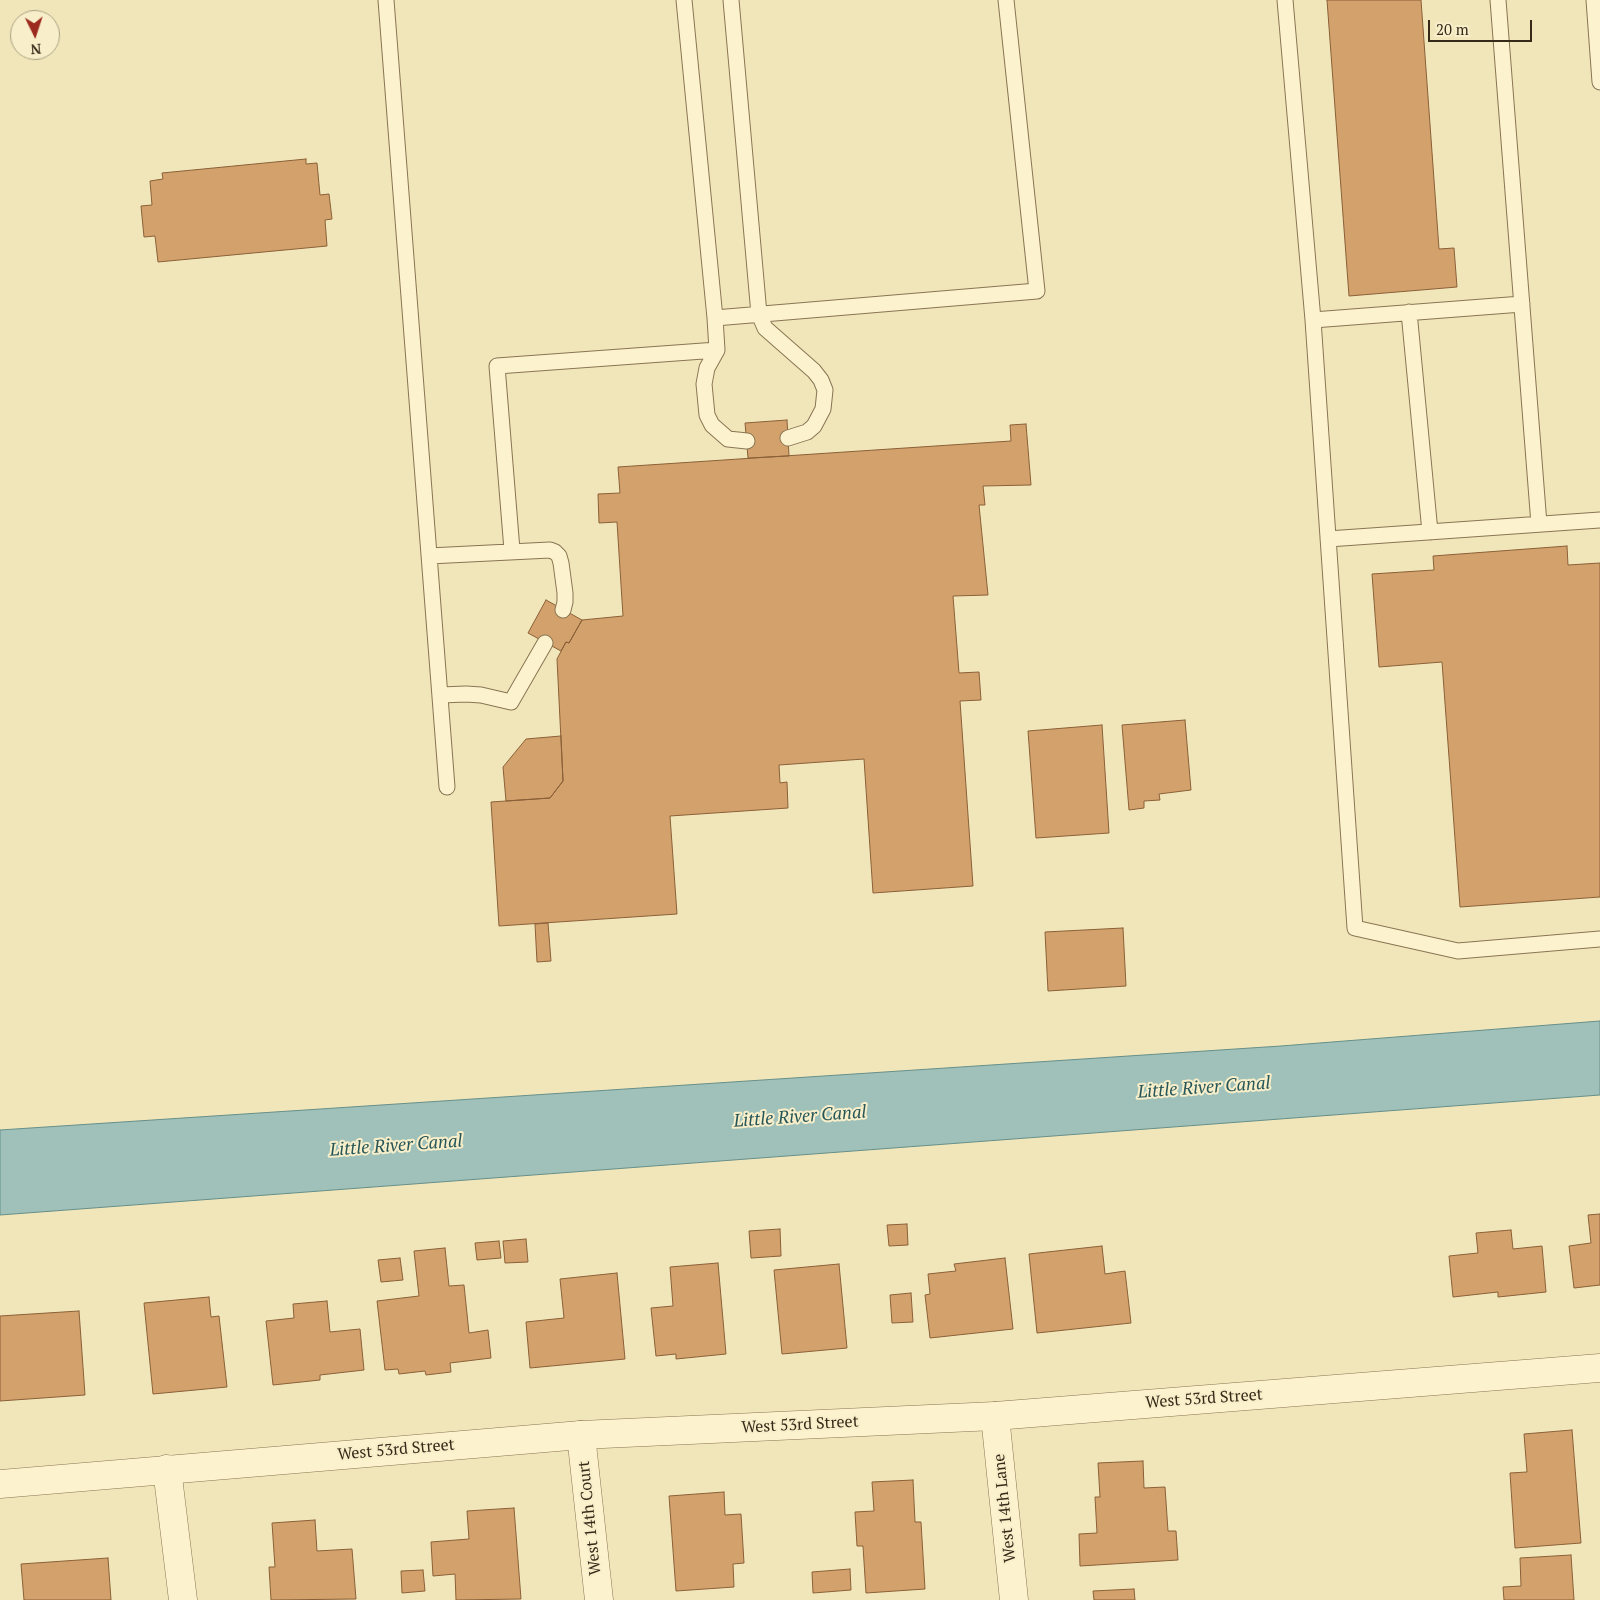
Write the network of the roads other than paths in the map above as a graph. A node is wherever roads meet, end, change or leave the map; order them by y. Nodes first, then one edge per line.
1 (386, 0) edge
2 (684, 0) edge
3 (731, 0) edge
4 (1006, 0) edge
5 (1285, 0) edge
6 (1498, 0) edge
7 (1594, 0) edge
8 (1600, 82) edge
9 (1522, 304) junction
10 (1409, 312) junction
11 (759, 314) junction
12 (715, 318) junction
13 (1313, 320) junction
14 (717, 350) junction
15 (788, 438) dead end
16 (746, 441) dead end
17 (1600, 520) edge
18 (1539, 524) junction
19 (1430, 532) junction
20 (1328, 539) junction
21 (512, 550) junction
22 (430, 556) junction
23 (563, 610) dead end
24 (545, 643) dead end
25 (441, 695) junction
26 (447, 787) dead end
27 (1600, 939) edge
28 (1600, 1368) edge
29 (995, 1416) junction
30 (581, 1435) junction
31 (167, 1469) junction
32 (0, 1484) edge
33 (184, 1600) edge
34 (599, 1600) edge
35 (1014, 1600) edge

1 - 22 lane
2 - 12 lane
3 - 11 lane
4 - 11 lane
5 - 13 lane
6 - 9 lane
7 - 8 lane
9 - 10 lane
9 - 18 lane
10 - 13 lane
10 - 19 lane
11 - 12 lane
11 - 15 lane
12 - 14 lane
13 - 20 lane
14 - 16 lane
14 - 21 lane
17 - 18 lane
18 - 19 lane
19 - 20 lane
20 - 27 lane
21 - 22 lane
21 - 23 lane
22 - 25 lane
24 - 25 lane
25 - 26 lane
28 - 29 street, West 53rd Street
29 - 30 street, West 53rd Street
29 - 35 street, West 14th Lane
30 - 31 street, West 53rd Street
30 - 34 street, West 14th Court
31 - 32 street, West 53rd Street
31 - 33 street

